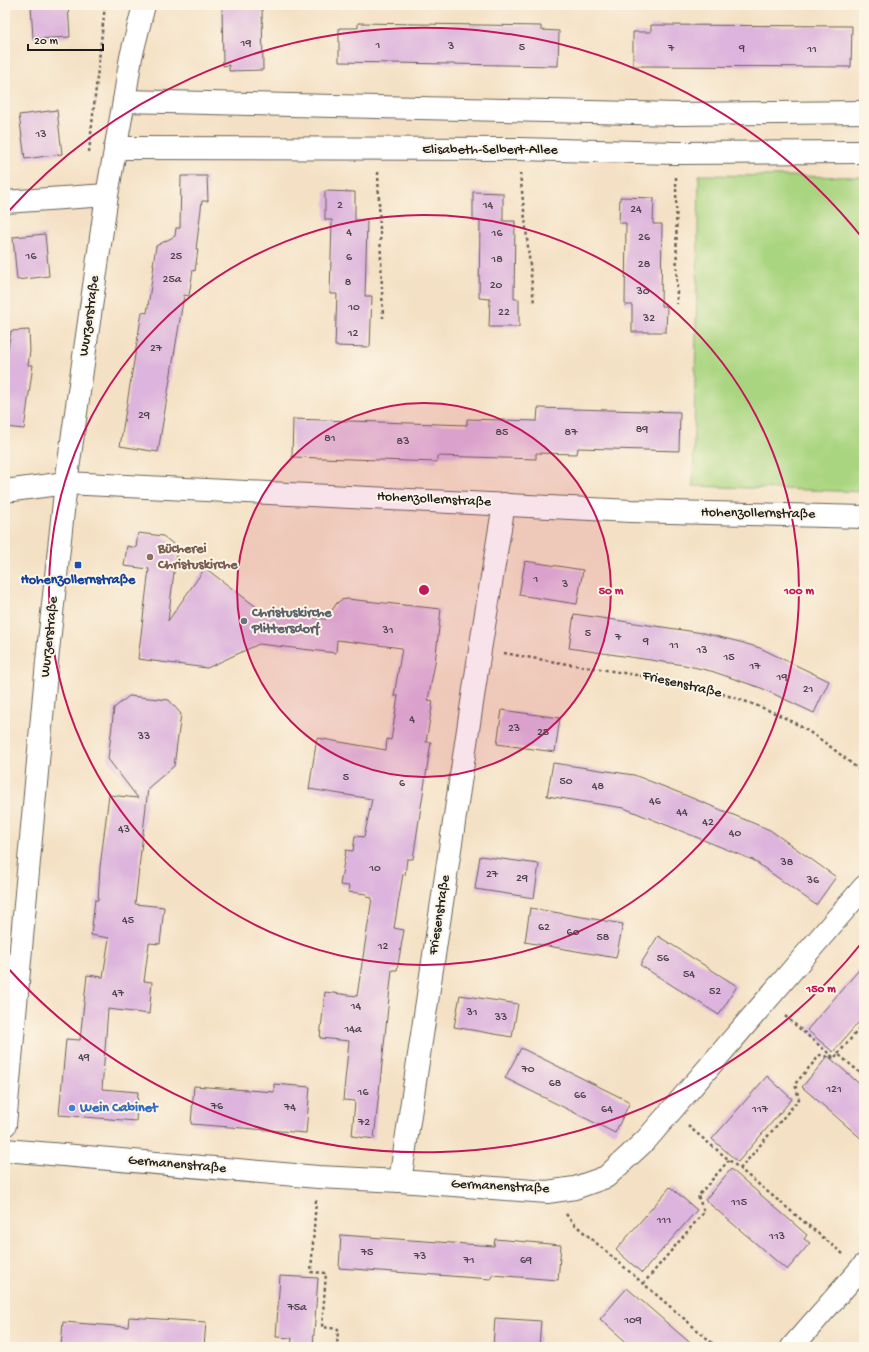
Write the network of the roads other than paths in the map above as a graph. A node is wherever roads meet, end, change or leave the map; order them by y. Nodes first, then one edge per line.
1 (131, 5) edge
2 (144, 5) edge
3 (131, 57) junction
4 (124, 102) junction
5 (864, 112) edge
6 (115, 148) junction
7 (864, 152) edge
8 (107, 195) junction
9 (5, 202) edge
10 (66, 482) junction
11 (5, 491) edge
12 (504, 504) junction
13 (864, 517) edge
14 (864, 887) edge
15 (5, 1125) edge
16 (5, 1150) edge
17 (400, 1181) junction
18 (862, 1267) edge
19 (792, 1347) edge

1 - 3 street, Wurzerstraße
2 - 3 street, Wurzerstraße
3 - 4 street, Wurzerstraße
4 - 5 street
4 - 6 street, Wurzerstraße
6 - 7 street, Elisabeth-Selbert-Allee
6 - 8 street, Wurzerstraße
8 - 9 street
8 - 10 street, Wurzerstraße
10 - 11 street, Hohenzollernstraße
10 - 12 street, Hohenzollernstraße
10 - 15 street, Wurzerstraße
12 - 13 street, Hohenzollernstraße
12 - 17 street, Friesenstraße
14 - 17 street, Germanenstraße
16 - 17 street, Germanenstraße
18 - 19 street

